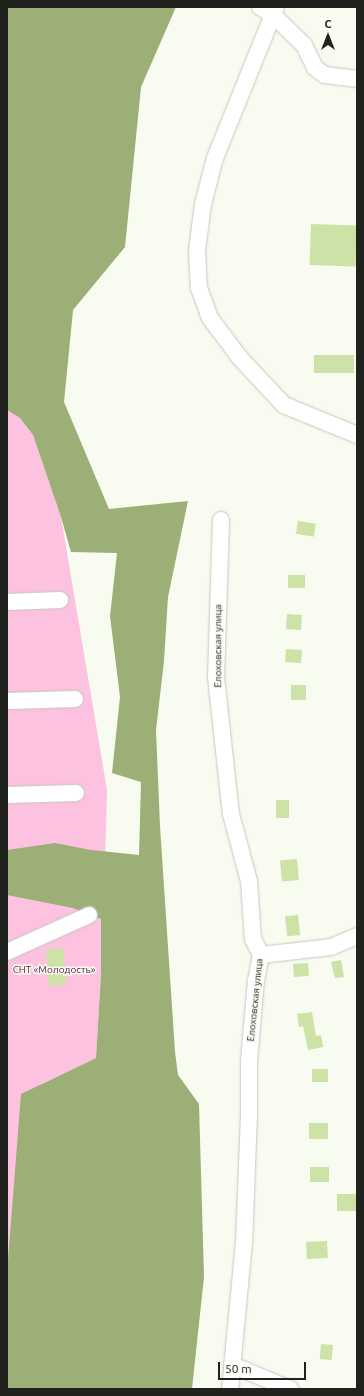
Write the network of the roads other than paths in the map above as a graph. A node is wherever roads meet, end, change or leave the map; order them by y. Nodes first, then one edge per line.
1 (269, 10) edge
2 (357, 79) edge
3 (357, 435) edge
4 (221, 520) dead end
5 (60, 600) dead end
6 (7, 602) edge
7 (75, 699) dead end
8 (7, 701) edge
9 (76, 793) dead end
10 (7, 795) edge
11 (89, 915) dead end
12 (357, 936) edge
13 (7, 952) edge
14 (261, 955) junction
15 (232, 1365) junction
16 (230, 1389) edge
17 (290, 1389) edge

1 - 2 street
1 - 3 street
4 - 14 street, Елоховская улица
5 - 6 street
7 - 8 street
9 - 10 street
11 - 13 street
12 - 14 street
14 - 15 street, Елоховская улица
15 - 16 street, Елоховская улица
15 - 17 street

